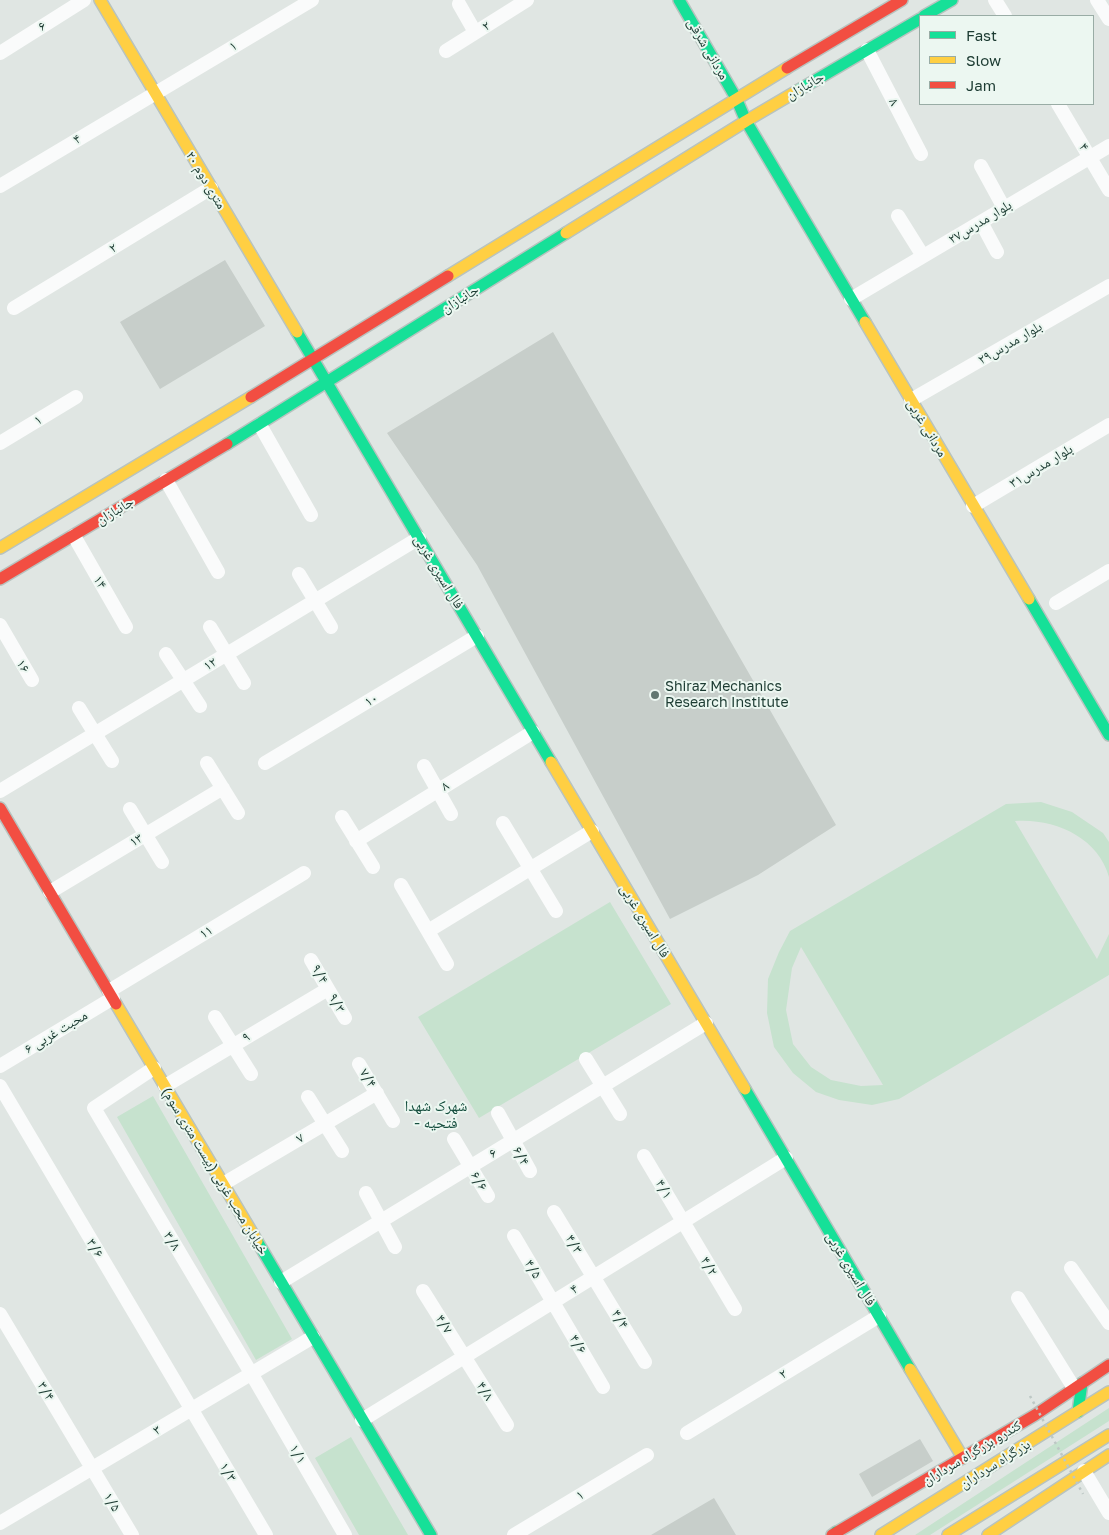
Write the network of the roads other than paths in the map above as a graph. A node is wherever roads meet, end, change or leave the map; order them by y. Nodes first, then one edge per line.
1 (84, 0) edge
2 (100, 0) edge
3 (312, 0) edge
4 (680, 0) edge
5 (902, 0) edge
6 (952, 0) edge
7 (995, 0) edge
8 (1097, 0) edge
9 (524, 1) edge
10 (459, 4) dead end
11 (926, 15) edge
12 (1004, 15) edge
13 (919, 20) edge
14 (1109, 20) edge
15 (475, 32) junction
16 (866, 50) junction
17 (446, 51) dead end
18 (0, 53) edge
19 (154, 93) junction
20 (736, 98) junction
21 (1059, 105) edge
22 (746, 121) junction
23 (1109, 146) edge
24 (921, 154) dead end
25 (1090, 157) junction
26 (981, 166) dead end
27 (0, 186) edge
28 (211, 188) junction
29 (1109, 190) edge
30 (1004, 208) junction
31 (898, 216) dead end
32 (980, 222) junction
33 (998, 252) dead end
34 (923, 256) junction
35 (1109, 286) edge
36 (851, 299) junction
37 (14, 308) dead end
38 (312, 361) junction
39 (327, 383) junction
40 (76, 397) dead end
41 (911, 400) junction
42 (260, 425) junction
43 (1109, 425) edge
44 (0, 443) edge
45 (166, 480) junction
46 (974, 506) junction
47 (311, 515) dead end
48 (74, 536) junction
49 (419, 538) junction
50 (0, 548) edge
51 (1109, 571) edge
52 (218, 572) dead end
53 (298, 574) dead end
54 (0, 579) edge
55 (315, 601) junction
56 (1056, 603) dead end
57 (0, 625) edge
58 (126, 627) dead end
59 (210, 627) dead end
60 (331, 627) dead end
61 (477, 636) junction
62 (166, 654) dead end
63 (227, 654) junction
64 (32, 680) dead end
65 (183, 680) junction
66 (244, 683) dead end
67 (200, 706) dead end
68 (79, 708) dead end
69 (533, 732) junction
70 (95, 733) junction
71 (1109, 733) edge
72 (112, 761) dead end
73 (207, 763) dead end
74 (266, 763) dead end
75 (424, 766) dead end
76 (222, 788) junction
77 (0, 791) edge
78 (438, 791) junction
79 (0, 808) edge
80 (130, 809) dead end
81 (238, 813) dead end
82 (451, 814) dead end
83 (342, 817) dead end
84 (503, 823) dead end
85 (592, 831) junction
86 (146, 835) junction
87 (356, 841) junction
88 (162, 862) dead end
89 (373, 867) dead end
90 (530, 868) junction
91 (304, 873) dead end
92 (401, 885) dead end
93 (50, 892) junction
94 (556, 911) dead end
95 (428, 931) junction
96 (311, 960) dead end
97 (447, 964) dead end
98 (328, 989) junction
99 (111, 995) junction
100 (215, 1017) dead end
101 (345, 1018) dead end
102 (706, 1023) junction
103 (233, 1045) junction
104 (586, 1059) dead end
105 (359, 1064) dead end
106 (0, 1066) edge
107 (154, 1068) junction
108 (251, 1074) dead end
109 (0, 1086) edge
110 (165, 1086) junction
111 (602, 1086) junction
112 (377, 1093) junction
113 (308, 1098) dead end
114 (498, 1113) dead end
115 (620, 1114) dead end
116 (393, 1121) dead end
117 (324, 1124) junction
118 (454, 1139) dead end
119 (513, 1141) junction
120 (342, 1151) dead end
121 (644, 1156) dead end
122 (786, 1158) junction
123 (470, 1166) junction
124 (530, 1171) dead end
125 (223, 1184) junction
126 (366, 1193) dead end
127 (488, 1196) dead end
128 (554, 1212) dead end
129 (381, 1221) junction
130 (683, 1222) junction
131 (514, 1236) dead end
132 (395, 1246) dead end
133 (1071, 1268) dead end
134 (594, 1277) junction
135 (281, 1282) junction
136 (423, 1291) dead end
137 (1018, 1298) dead end
138 (553, 1302) junction
139 (735, 1309) dead end
140 (0, 1314) edge
141 (879, 1316) junction
142 (1109, 1323) edge
143 (313, 1337) junction
144 (464, 1357) junction
145 (645, 1362) dead end
146 (1109, 1365) edge
147 (251, 1374) junction
148 (1078, 1386) junction
149 (603, 1387) dead end
150 (1109, 1392) edge
151 (191, 1410) junction
152 (1078, 1412) junction
153 (1035, 1415) junction
154 (362, 1420) junction
155 (1067, 1420) junction
156 (507, 1425) dead end
157 (687, 1432) dead end
158 (1109, 1435) edge
159 (1109, 1442) edge
160 (646, 1455) dead end
161 (1109, 1455) edge
162 (963, 1458) junction
163 (92, 1468) junction
164 (1084, 1471) junction
165 (1067, 1483) junction
166 (1109, 1513) edge
167 (0, 1523) edge
168 (1003, 1531) edge
169 (834, 1534) edge
170 (132, 1535) edge
171 (266, 1535) edge
172 (345, 1535) edge
173 (431, 1535) edge
174 (514, 1535) edge
175 (881, 1535) edge
176 (948, 1535) edge
177 (988, 1535) edge

1 - 18 street, ۶
2 - 19 main road, ۲۰ متری دوم
3 - 19 street, ۱
4 - 20 main road, مردانی شرقی
5 - 20 main road, جانبازان
6 - 11 main road
7 - 12 street
8 - 14 street
9 - 15 street, ۲
10 - 15 street
13 - 16 main road, جانبازان
15 - 17 street, ۲
16 - 22 main road, جانبازان
16 - 24 street, ۸
19 - 27 street, ۴
19 - 28 main road, ۲۰ متری دوم
20 - 22 main road, مردانی شرقی
20 - 38 main road, جانبازان
21 - 25 street, ۴
22 - 36 main road, مردانی غربی
22 - 39 main road, جانبازان
23 - 25 street, بلوار مدرس۲۷
25 - 29 street, ۴
25 - 30 street, بلوار مدرس۲۷
26 - 30 street
28 - 37 street, ۲
28 - 38 main road, ۲۰ متری دوم
30 - 32 street, بلوار مدرس۲۷
31 - 34 street
32 - 33 street
32 - 34 street, بلوار مدرس۲۷
34 - 36 street, بلوار مدرس۲۷
35 - 41 street, ۲۹بلوار مدرس
36 - 41 main road, مردانی غربی
38 - 39 main road, ۲۰ متری دوم
38 - 50 main road, جانبازان
39 - 42 main road, جانبازان
39 - 49 main road, فال اسیری غربی
40 - 44 street, ۱
41 - 46 main road, مردانی غربی
42 - 45 main road, جانبازان
42 - 47 street
43 - 46 street, بلوار مدرس۳۱
45 - 48 main road, جانبازان
45 - 52 street
46 - 71 main road, مردانی غربی
48 - 54 main road, جانبازان
48 - 58 street, ۱۴
49 - 55 street, ۱۲
49 - 61 main road, فال اسیری غربی
51 - 56 street
53 - 55 street
55 - 60 street
55 - 63 street, ۱۲
57 - 64 street, ۱۶
59 - 63 street
61 - 69 main road, فال اسیری غربی
61 - 74 street, ۱۰
62 - 65 street
63 - 65 street, ۱۲
63 - 66 street
65 - 67 street
65 - 70 street, ۱۲
68 - 70 street
69 - 78 street, ۸
69 - 85 main road, فال اسیری غربی
70 - 72 street
70 - 77 street, ۱۲
73 - 76 street
75 - 78 street
76 - 81 street
76 - 86 street, ۱۳
78 - 82 street
78 - 87 street, ۸
79 - 93 main road, خیابان محب غربی (بیست متری سوم)
80 - 86 street
83 - 87 street
84 - 90 street
85 - 90 street
85 - 102 main road, فال اسیری غربی
86 - 88 street
86 - 93 street, ۱۳
87 - 89 street
90 - 94 street
90 - 95 street
91 - 99 street, ۱۱
92 - 95 street
93 - 99 main road, خیابان محب غربی (بیست متری سوم)
95 - 97 street
96 - 98 street, ۹/۴
98 - 101 street, ۹/۳
98 - 103 street, ۹
99 - 106 street, محبت غربی ۶
99 - 107 main road, خیابان محب غربی (بیست متری سوم)
100 - 103 street
102 - 111 street, ۶
102 - 122 main road, فال اسیری غربی
103 - 108 street
103 - 110 street, ۹
104 - 111 street
105 - 112 street, ۷/۴
107 - 110 main road, خیابان محب غربی (بیست متری سوم)
107 - 147 street, ۳/۸
109 - 151 street, ۳/۶
110 - 125 main road, خیابان محب غربی (بیست متری سوم)
111 - 115 street
111 - 119 street, ۶
112 - 116 street, ۷/۴
112 - 117 street, ۷
113 - 117 street
114 - 119 street, ۶/۴
117 - 120 street
117 - 125 street, ۷
118 - 123 street, ۶/۶
119 - 123 street, ۶
119 - 124 street, ۶/۴
121 - 130 street, ۴/۱
122 - 130 street, ۴
122 - 141 main road, فال اسیری غربی
123 - 127 street, ۶/۶
123 - 129 street, ۶
125 - 135 main road, خیابان محب غربی (بیست متری سوم)
126 - 129 street
128 - 134 street, ۴/۳
129 - 132 street
129 - 135 street, ۶
130 - 134 street, ۴
130 - 139 street, ۴/۲
131 - 138 street, ۴/۵
133 - 142 street
134 - 138 street, ۴
134 - 145 street, ۴/۴
135 - 143 main road, خیابان محب غربی (بیست متری سوم)
136 - 144 street, ۴/۷
137 - 148 street
138 - 144 street, ۴
138 - 149 street, ۴/۶
140 - 163 street, ۳/۴
141 - 157 street, ۲
141 - 162 main road, فال اسیری غربی
143 - 147 street, ۳
143 - 154 main road, خیابان محب غربی (بیست متری سوم)
144 - 154 street, ۴
144 - 156 street, ۴/۸
146 - 148 main road, کندرو بزرگراه سرداران
147 - 151 street, ۳
147 - 172 street, ۱/۱
148 - 152 main road
148 - 153 main road, کندرو بزرگراه سرداران
150 - 152 main road, بزرگراه سرداران
151 - 163 street, ۳
151 - 171 street, ۱/۳
152 - 155 main road, بزرگراه سرداران
153 - 155 main road
153 - 162 main road, کندرو بزرگراه سرداران
154 - 173 main road, خیابان محب غربی (بیست متری سوم)
155 - 175 main road, بزرگراه سرداران
158 - 176 main road
159 - 165 main road
160 - 174 street, ۱
161 - 164 main road
162 - 169 main road, کندرو بزرگراه سرداران
163 - 167 street, ۳
163 - 170 street, ۱/۵
164 - 165 main road
164 - 166 street
165 - 168 main road
168 - 177 main road

